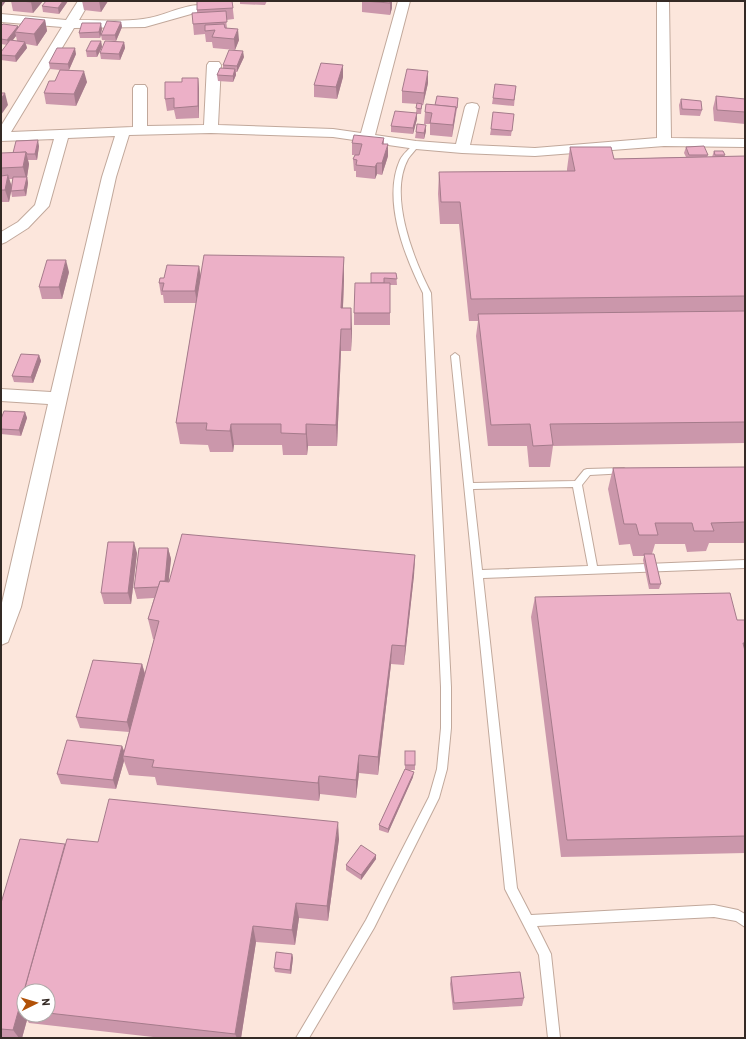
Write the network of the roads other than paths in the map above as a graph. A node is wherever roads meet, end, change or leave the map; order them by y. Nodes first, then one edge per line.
1 (84, 1) edge
2 (404, 1) edge
3 (663, 1) edge
4 (205, 9) edge
5 (1, 18) edge
6 (70, 24) junction
7 (214, 66) dead end
8 (140, 88) dead end
9 (472, 107) dead end
10 (211, 129) junction
11 (132, 131) junction
12 (62, 134) junction
13 (1, 137) edge
14 (367, 138) junction
15 (664, 142) junction
16 (745, 143) edge
17 (416, 145) junction
18 (462, 149) junction
19 (1, 239) edge
20 (455, 356) dead end
21 (1, 395) edge
22 (59, 399) junction
23 (634, 471) edge
24 (577, 484) junction
25 (469, 486) junction
26 (745, 564) edge
27 (593, 570) junction
28 (478, 574) junction
29 (1, 636) edge
30 (529, 921) junction
31 (745, 921) edge
32 (302, 1038) edge
33 (554, 1038) edge

1 - 6 street
2 - 14 street
3 - 15 street
4 - 6 street
5 - 6 street
6 - 13 street
7 - 10 street
8 - 11 street
9 - 18 street
10 - 11 street
10 - 14 street
11 - 12 street
11 - 22 street
12 - 13 street
12 - 19 street
14 - 17 street
15 - 16 street
15 - 18 street
17 - 18 street
17 - 32 lane
20 - 25 lane
21 - 22 street
22 - 29 street
23 - 24 lane
24 - 25 lane
24 - 27 lane
25 - 28 lane
26 - 27 lane
27 - 28 lane
28 - 30 lane
30 - 31 lane
30 - 33 lane

